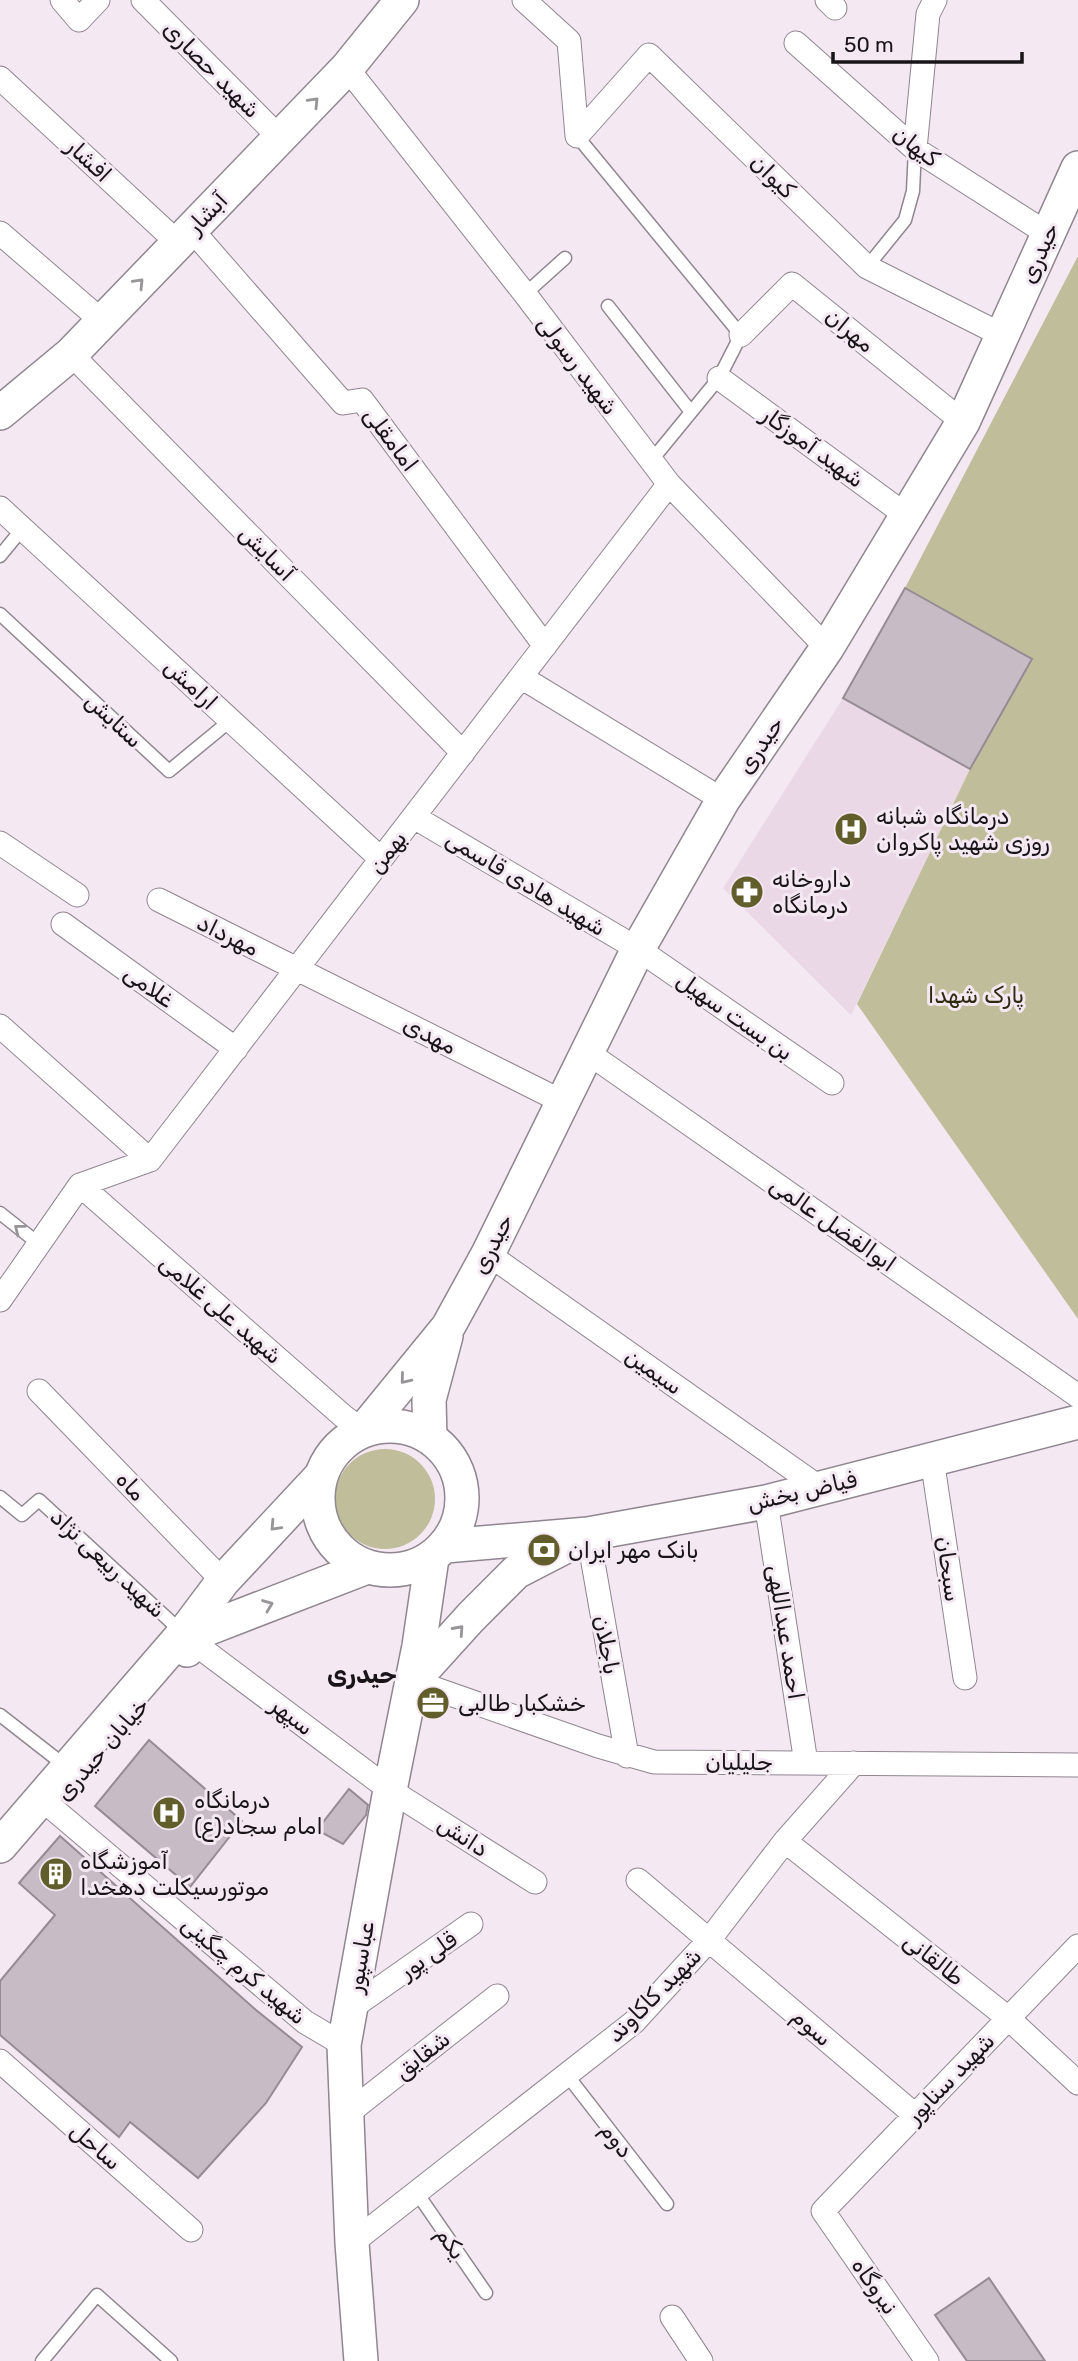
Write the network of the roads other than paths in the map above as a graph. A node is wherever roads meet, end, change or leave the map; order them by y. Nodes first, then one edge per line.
1 (62, 0) edge
2 (98, 0) edge
3 (143, 0) edge
4 (402, 0) edge
5 (524, 0) edge
6 (935, 0) edge
7 (796, 43) dead end
8 (347, 68) junction
9 (0, 78) edge
10 (577, 136) junction
11 (280, 138) junction
12 (915, 149) junction
13 (1078, 168) edge
14 (0, 233) edge
15 (1048, 234) junction
16 (184, 236) junction
17 (565, 258) dead end
18 (867, 267) junction
19 (525, 294) junction
20 (608, 306) dead end
21 (102, 321) junction
22 (741, 335) junction
23 (1002, 335) junction
24 (71, 354) junction
25 (719, 378) junction
26 (691, 412) junction
27 (0, 413) edge
28 (963, 422) junction
29 (650, 461) junction
30 (669, 484) junction
31 (0, 508) edge
32 (907, 516) junction
33 (22, 529) junction
34 (0, 556) edge
35 (0, 614) edge
36 (545, 646) junction
37 (827, 648) junction
38 (521, 677) junction
39 (230, 720) junction
40 (463, 753) junction
41 (723, 800) junction
42 (414, 817) junction
43 (0, 843) edge
44 (381, 859) junction
45 (77, 895) dead end
46 (159, 900) dead end
47 (63, 924) dead end
48 (638, 949) junction
49 (297, 969) junction
50 (0, 1026) edge
51 (236, 1049) junction
52 (587, 1052) junction
53 (832, 1083) dead end
54 (563, 1101) junction
55 (150, 1160) junction
56 (80, 1185) junction
57 (0, 1213) edge
58 (39, 1244) junction
59 (488, 1254) junction
60 (0, 1300) edge
61 (448, 1327) junction
62 (39, 1391) dead end
63 (1078, 1396) edge
64 (1078, 1422) edge
65 (363, 1431) junction
66 (430, 1438) junction
67 (932, 1459) junction
68 (321, 1476) junction
69 (820, 1488) junction
70 (0, 1497) edge
71 (766, 1502) junction
72 (463, 1506) junction
73 (588, 1534) junction
74 (521, 1538) junction
75 (439, 1552) junction
76 (367, 1567) junction
77 (223, 1581) junction
78 (194, 1632) junction
79 (965, 1678) dead end
80 (413, 1681) junction
81 (0, 1715) edge
82 (627, 1756) junction
83 (806, 1763) junction
84 (854, 1763) junction
85 (1075, 1767) edge
86 (69, 1768) junction
87 (390, 1790) junction
88 (51, 1807) junction
89 (785, 1842) junction
90 (0, 1846) edge
91 (0, 1867) edge
92 (638, 1880) dead end
93 (535, 1882) dead end
94 (471, 1924) dead end
95 (710, 1939) junction
96 (1078, 1946) edge
97 (497, 1996) dead end
98 (351, 2010) junction
99 (1008, 2018) junction
100 (344, 2045) junction
101 (0, 2061) edge
102 (567, 2075) junction
103 (1078, 2083) edge
104 (347, 2114) junction
105 (915, 2115) junction
106 (416, 2193) junction
107 (667, 2204) dead end
108 (823, 2211) joint
109 (191, 2230) dead end
110 (352, 2244) junction
111 (486, 2293) dead end
112 (672, 2317) dead end
113 (42, 2361) edge
114 (171, 2361) edge
115 (361, 2361) edge
116 (701, 2361) edge
117 (927, 2361) edge

1 - 2 street
3 - 11 street, شهید حصاری
4 - 8 street, آبشار
5 - 10 street
6 - 12 street
7 - 12 street, کیهان
11 -> 8 street, آبشار
8 - 19 street, شهید رسولی
9 - 16 street, افشار
10 - 18 street, کیوان
10 - 22 lane
11 - 16 street, آبشار
12 - 15 street, کیهان
12 - 18 lane
13 - 15 street, حیدری
14 - 21 street
15 - 23 street, حیدری
21 -> 16 street, آبشار
16 - 36 street, امامقلی
17 - 19 lane
18 - 23 street, کیوان
19 - 29 street, شهید رسولی
20 - 26 lane
21 - 24 street, آبشار
22 - 25 lane
22 - 28 street, مهران
23 - 28 street, حیدری
24 - 27 street, آبشار
24 - 40 street, آسایش
25 - 26 lane
25 - 32 street, شهید آموزگار
26 - 29 lane
28 - 32 street, حیدری
29 - 30 street, شهید رسولی
30 - 36 street, بهمن
30 - 37 street, شهید رسولی
31 - 33 street, ارامش
32 - 37 street, حیدری
33 - 34 lane
33 - 39 street, ارامش
35 - 39 lane, ستایش
36 - 38 street, بهمن
37 - 41 street, حیدری
38 - 40 street, بهمن
38 - 41 street
39 - 44 street, ارامش
40 - 42 street, بهمن
41 - 48 street, حیدری
42 - 44 street, بهمن
42 - 48 street, شهید هادی قاسمی
43 - 45 street
44 - 49 street, بهمن
46 - 49 street, مهرداد
47 - 51 street, غلامی
48 - 52 street, حیدری
48 - 53 street, بن بست سهیل
49 - 51 street, بهمن
49 - 54 street, مهدی
50 - 55 street
51 - 55 street, بهمن
52 - 54 street, حیدری
52 - 63 street, ابوالفضل عالمی
54 - 59 street, حیدری
55 - 56 street
56 - 58 street
56 - 65 street, شهید علی غلامی
58 -> 57 lane
58 - 60 street
59 - 61 street, حیدری
59 - 69 street, سیمین
61 -> 65 street
61 - 66 street
62 - 77 street, ماه
64 - 67 street, فیاض بخش
65 - 66 street
65 - 68 street
66 - 72 street
67 - 69 street, فیاض بخش
67 - 79 street, سبحان
68 - 76 street
68 -> 77 street
69 - 71 street, فیاض بخش
70 - 78 lane, شهید ربیعی نژاد
71 - 73 street, فیاض بخش
71 - 83 street, احمد عبداللهی
72 - 74 street
72 - 75 street
73 - 74 street, فیاض بخش
80 -> 73 street
73 - 82 street, باجلان
74 - 75 street, فیاض بخش
75 - 76 street
75 - 80 street, عباسپور
78 -> 76 street
77 - 78 street
78 - 86 street, خیابان حیدری
78 - 87 street, سپهر
78 - 88 street, خیابان حیدری
80 - 82 street, جلیلیان
80 - 87 street, عباسپور
81 - 86 lane
82 - 83 street, جلیلیان
83 - 84 street, جلیلیان
84 - 85 street, جلیلیان
84 - 89 street, شهید کاکاوند
86 - 90 street, خیابان حیدری
87 - 93 street, دانش
87 - 98 street, عباسپور
88 - 91 street, خیابان حیدری
88 - 100 street, شهید کرم چگینی
89 - 95 street, شهید کاکاوند
89 - 99 street, طالقانی
92 - 95 street, سوم
94 - 98 street, قلی پور
95 - 102 street, شهید کاکاوند
95 - 105 street, سوم
96 - 99 street, شهید سناپور
97 - 104 street, شقایق
98 - 100 street, عباسپور
99 - 103 street, طالقانی
99 - 105 street, شهید سناپور
100 - 104 street, عباسپور
101 - 109 street, ساحل
102 - 106 street, شهید کاکاوند
102 - 107 lane, دوم
104 - 110 street, عباسپور
105 - 108 street, شهید سناپور
106 - 110 street, شهید کاکاوند
106 - 111 lane, یکم
108 - 117 street, نیروگاه
110 - 115 street, عباسپور
112 - 116 street
113 - 114 lane

